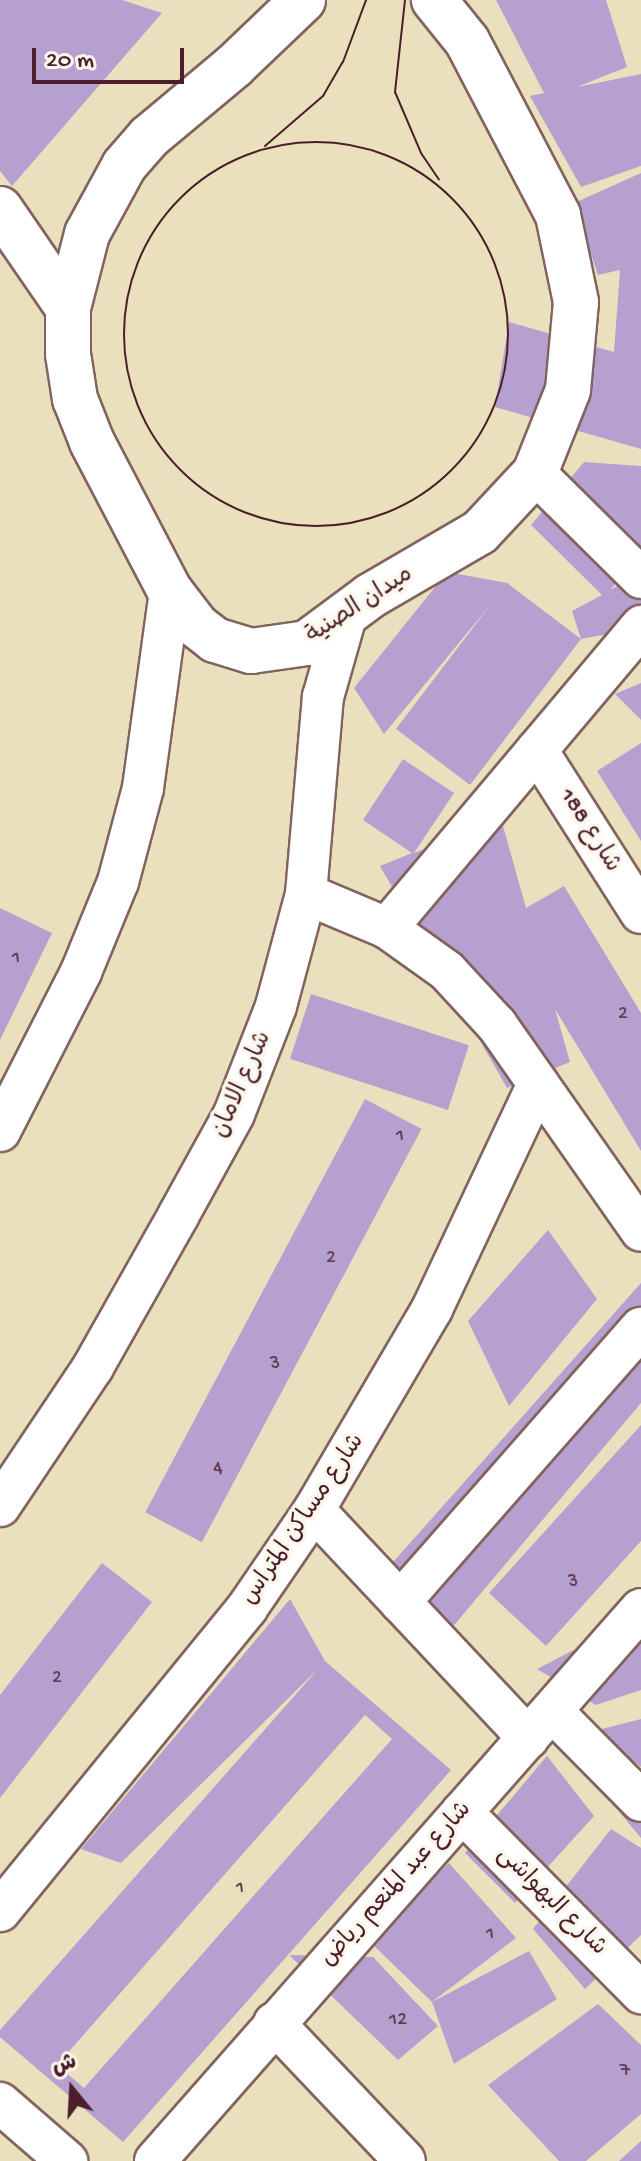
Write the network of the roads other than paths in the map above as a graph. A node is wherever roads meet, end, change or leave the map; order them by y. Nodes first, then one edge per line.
1 (299, 0) edge
2 (445, 4) edge
3 (0, 209) edge
4 (68, 308) junction
5 (535, 473) junction
6 (641, 578) edge
7 (170, 591) junction
8 (347, 613) junction
9 (641, 626) edge
10 (537, 750) junction
11 (306, 894) junction
12 (641, 913) edge
13 (387, 928) junction
14 (538, 1084) junction
15 (0, 1131) edge
16 (641, 1231) edge
17 (641, 1328) edge
18 (0, 1506) edge
19 (314, 1510) junction
20 (400, 1602) junction
21 (641, 1609) edge
22 (540, 1725) junction
23 (641, 1801) edge
24 (462, 1812) junction
25 (0, 1911) edge
26 (637, 1980) edge
27 (274, 2023) junction
28 (0, 2103) edge
29 (67, 2161) edge
30 (155, 2161) edge
31 (405, 2161) edge

1 - 4 street, ميدان الصنية
2 - 5 street, ميدان الصنية
3 - 4 street
4 - 7 street, ميدان الصنية
5 - 6 street
5 - 8 street, ميدان الصنية
7 - 8 street, ميدان الصنية
7 - 15 street
8 - 11 street, شارع الامان
9 - 10 street
10 - 12 street, شارع 188
10 - 13 street
11 - 13 street
11 - 18 street, شارع الامان
13 - 14 street
14 - 16 street
14 - 19 street, شارع مساكن المتراس
17 - 20 street
19 - 20 street
19 - 25 street, شارع مساكن المتراس
20 - 22 street
21 - 22 street, شارع عبد المنعم رياض
22 - 23 street
22 - 24 street, شارع عبد المنعم رياض
24 - 26 street, شارع البهواشى
24 - 27 street, شارع عبد المنعم رياض
27 - 30 street, شارع عبد المنعم رياض
27 - 31 street
28 - 29 street

